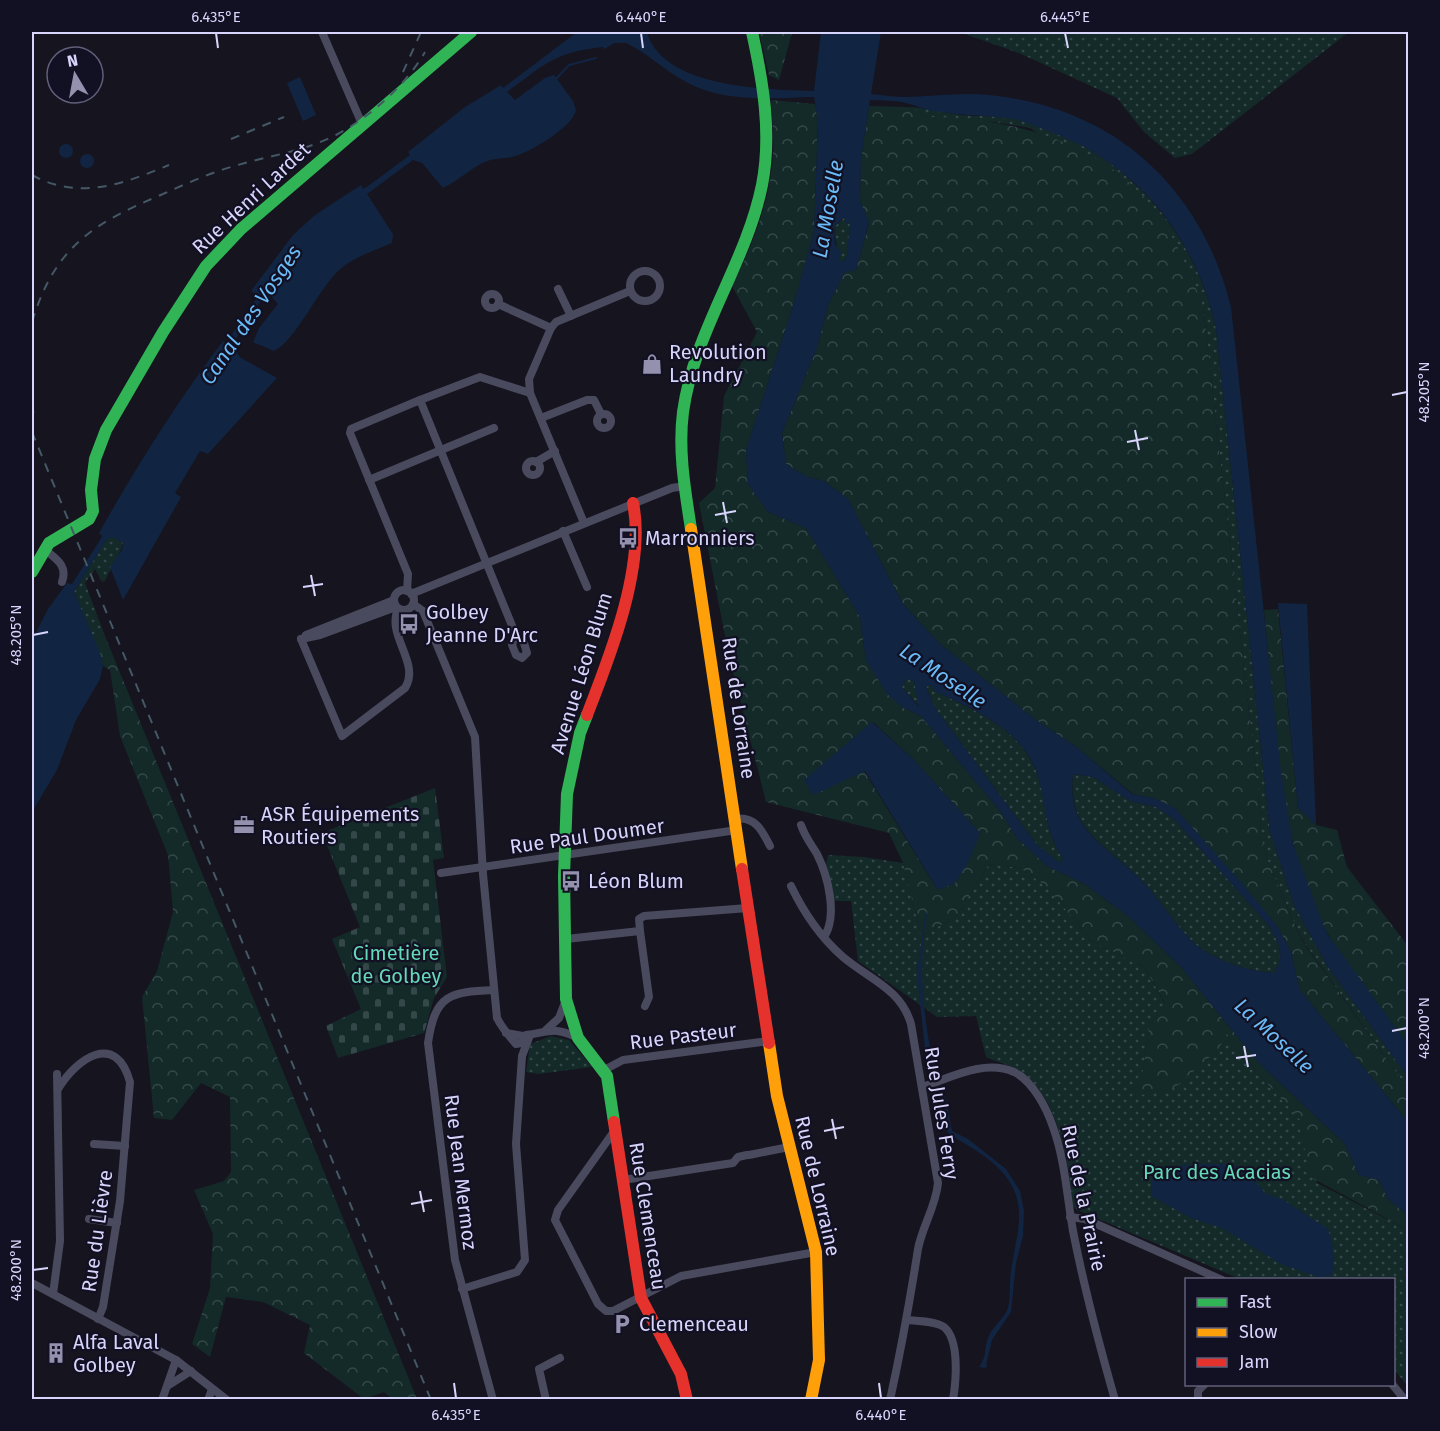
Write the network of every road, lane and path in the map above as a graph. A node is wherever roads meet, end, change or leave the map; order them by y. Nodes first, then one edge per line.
1 (322, 32) edge
2 (471, 32) edge
3 (753, 32) edge
4 (362, 124) junction
5 (558, 289) dead end
6 (630, 291) dead end
7 (498, 304) dead end
8 (571, 316) junction
9 (551, 328) junction
10 (530, 393) junction
11 (420, 400) junction
12 (601, 414) dead end
13 (541, 418) junction
14 (495, 428) dead end
15 (441, 450) junction
16 (555, 451) junction
17 (536, 462) dead end
18 (369, 480) junction
19 (684, 486) junction
20 (633, 503) junction
21 (584, 523) junction
22 (563, 531) junction
23 (44, 549) junction
24 (488, 563) junction
25 (32, 572) edge
26 (62, 582) dead end
27 (587, 587) dead end
28 (410, 596) junction
29 (396, 606) junction
30 (515, 633) dead end
31 (736, 824) junction
32 (801, 825) dead end
33 (770, 846) dead end
34 (564, 856) junction
35 (484, 868) junction
36 (441, 873) dead end
37 (791, 886) dead end
38 (748, 908) junction
39 (639, 930) junction
40 (824, 937) junction
41 (566, 939) junction
42 (494, 990) junction
43 (566, 999) junction
44 (645, 1006) dead end
45 (559, 1018) junction
46 (572, 1020) junction
47 (561, 1029) junction
48 (546, 1030) junction
49 (578, 1038) junction
50 (524, 1039) junction
51 (769, 1041) junction
52 (604, 1070) junction
53 (57, 1074) dead end
54 (922, 1087) junction
55 (58, 1089) junction
56 (615, 1130) junction
57 (94, 1144) dead end
58 (125, 1146) junction
59 (789, 1147) junction
60 (622, 1180) junction
61 (1071, 1216) junction
62 (89, 1219) dead end
63 (117, 1223) junction
64 (816, 1252) junction
65 (1218, 1278) edge
66 (32, 1283) edge
67 (462, 1289) junction
68 (53, 1294) junction
69 (641, 1298) junction
70 (98, 1319) junction
71 (907, 1320) junction
72 (560, 1358) dead end
73 (176, 1360) junction
74 (191, 1371) junction
75 (1203, 1386) edge
76 (1394, 1386) edge
77 (166, 1388) junction
78 (212, 1389) junction
79 (162, 1400) edge
80 (208, 1400) edge
81 (227, 1400) edge
82 (493, 1400) edge
83 (546, 1400) edge
84 (687, 1400) edge
85 (811, 1400) edge
86 (890, 1400) edge
87 (953, 1400) edge
88 (1115, 1400) edge
89 (1198, 1400) edge
90 (1405, 1400) edge

1 - 4 street
2 - 4 street, Rue Henri Lardet
3 - 19 street, Rue de Lorraine
4 - 23 street, Rue Henri Lardet
5 - 8 street
6 - 8 street
7 - 9 street
8 - 9 street
9 - 10 street
10 - 11 street
10 - 13 street
11 - 15 street
11 - 18 street
12 - 13 street
13 - 16 street
14 - 15 street
15 - 18 street
15 - 24 street
16 - 17 street
16 - 21 street
18 - 28 street
19 - 20 street
19 - 31 street, Rue de Lorraine
20 - 21 street
20 - 34 street, Avenue Léon Blum
21 - 22 street
22 - 24 street
22 - 27 street
23 - 25 street
23 - 26 street
24 - 28 street
24 - 30 street
28 - 29 street
28 - 29 street
28 - 35 street
29 - 29 street
31 - 33 street
31 - 34 street, Rue Paul Doumer
31 - 38 street, Rue de Lorraine
32 - 40 street
34 - 35 street, Rue Paul Doumer
34 - 41 street, Avenue Léon Blum
35 - 36 street, Rue Paul Doumer
35 - 42 street
37 - 40 street, Rue Jules Ferry
38 - 39 street
38 - 51 street, Rue de Lorraine
39 - 41 street
39 - 44 street
40 - 54 street, Rue Jules Ferry
41 - 43 street, Avenue Léon Blum
42 - 50 street
42 - 67 street, Rue Jean Mermoz
43 - 45 street, Avenue Léon Blum
43 - 46 street, Avenue Léon Blum
45 - 46 street
45 - 47 street
45 - 48 street, Avenue Léon Blum
46 - 47 street
46 - 49 street, Avenue Léon Blum
47 - 48 street
47 - 49 street
48 - 50 street
49 - 52 street, Rue Clemenceau
50 - 67 street
51 - 52 street, Rue Pasteur
51 - 59 street, Rue de Lorraine
52 - 56 street, Rue Clemenceau
53 - 55 street
54 - 61 street, Rue de la Prairie
54 - 71 street, Rue Jules Ferry
55 - 58 street, Rue du Lièvre
55 - 68 street
56 - 60 street, Rue Clemenceau
56 - 69 street
57 - 58 street, Rue du Lièvre
58 - 63 street, Rue du Lièvre
59 - 60 street
59 - 64 street, Rue de Lorraine
60 - 69 street, Rue Clemenceau
61 - 65 street
61 - 88 street, Rue de la Prairie
62 - 63 street
63 - 70 street, Rue du Lièvre
64 - 69 street
64 - 85 street, Rue de Lorraine
66 - 68 street
67 - 82 street, Rue Jean Mermoz
68 - 70 street
69 - 84 street, Rue Clemenceau
70 - 73 street
71 - 86 street, Rue Jules Ferry
71 - 87 street
72 - 83 street
73 - 74 street
73 - 77 street
74 - 77 street
74 - 78 street
75 - 89 street
76 - 90 street
77 - 79 street
78 - 80 street
78 - 81 street

